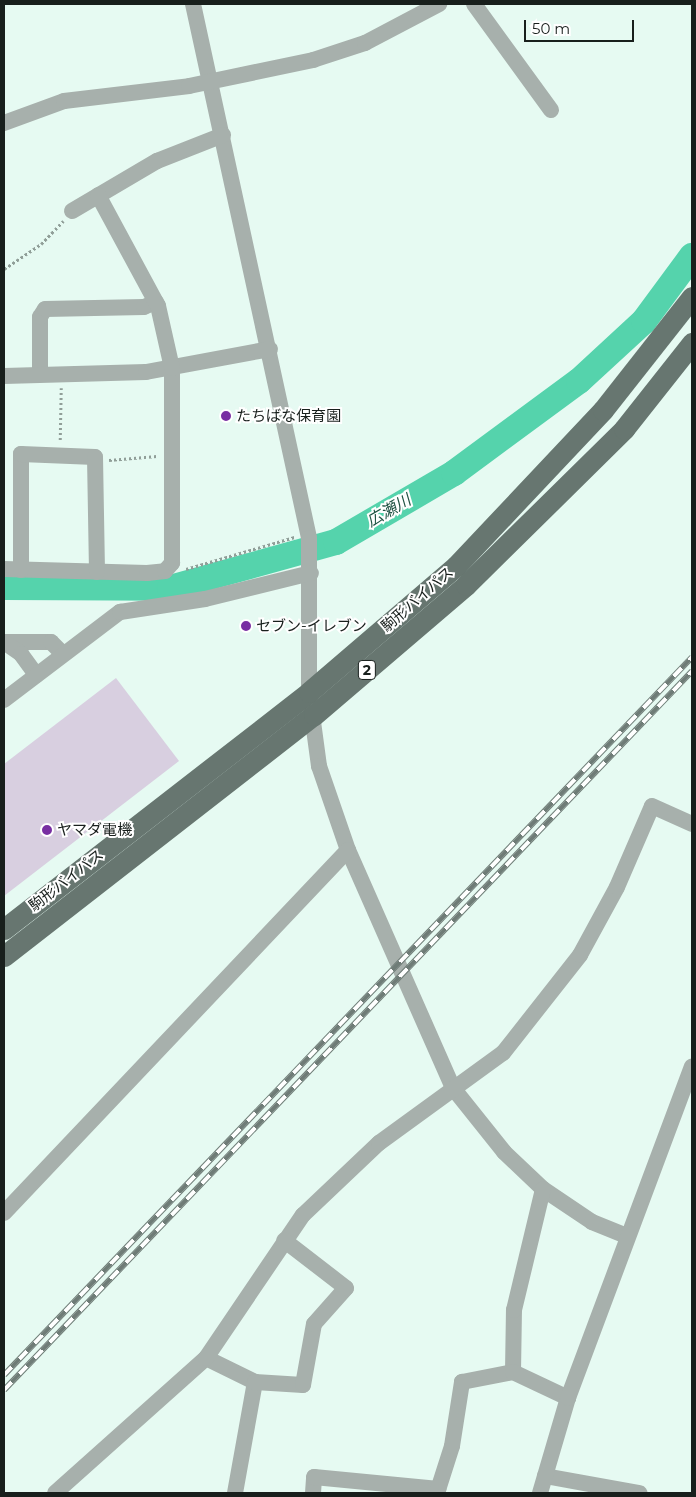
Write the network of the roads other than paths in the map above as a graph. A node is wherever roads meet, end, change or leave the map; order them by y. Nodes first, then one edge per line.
1 (193, 4) edge
2 (440, 4) edge
3 (474, 4) edge
4 (212, 82) junction
5 (551, 110) dead end
6 (4, 123) edge
7 (223, 135) junction
8 (98, 196) junction
9 (72, 211) road end
10 (692, 297) edge
11 (156, 302) junction
12 (692, 342) edge
13 (270, 349) junction
14 (172, 368) junction
15 (40, 374) junction
16 (4, 376) edge
17 (4, 569) edge
18 (311, 569) junction
19 (21, 570) junction
20 (97, 572) junction
21 (4, 642) edge
22 (64, 654) junction
23 (36, 675) junction
24 (310, 692) junction
25 (4, 700) edge
26 (314, 715) junction
27 (692, 824) edge
28 (348, 850) junction
29 (4, 928) edge
30 (4, 956) edge
31 (692, 1066) edge
32 (453, 1088) junction
33 (687, 1092) edge
34 (543, 1189) junction
35 (4, 1213) edge
36 (627, 1236) junction
37 (284, 1240) junction
38 (206, 1358) junction
39 (513, 1372) junction
40 (255, 1382) junction
41 (568, 1398) junction
42 (545, 1476) junction
43 (437, 1491) edge
44 (55, 1493) edge
45 (235, 1493) edge
46 (313, 1493) edge
47 (540, 1493) edge
48 (639, 1493) edge

1 - 4 street
2 - 4 street
3 - 5 street
4 - 6 street
4 - 7 street
7 - 8 street
7 - 13 street
8 - 9 street
8 - 11 street
10 - 24 main road, 駒形バイパス / 2
11 - 14 street
11 - 15 street
12 - 26 main road, 駒形バイパス / 2
13 - 14 street
13 - 18 street
14 - 15 street
14 - 20 street
15 - 16 street
17 - 19 street
18 - 22 street
18 - 24 street
19 - 20 street
19 - 20 street
21 - 22 street
21 - 23 street
22 - 23 street
23 - 25 street
24 - 26 street
24 - 29 main road, 駒形バイパス / 2
26 - 28 street
26 - 30 main road, 駒形バイパス / 2
27 - 32 street
28 - 32 street
28 - 35 street
31 - 33 street
32 - 34 street
32 - 37 street
33 - 36 street
34 - 36 street
34 - 39 street
36 - 41 street
37 - 38 street
37 - 40 street
38 - 40 street
38 - 44 street
39 - 41 street
39 - 43 street
40 - 45 street
41 - 42 street
42 - 47 street
42 - 48 street
43 - 46 street

